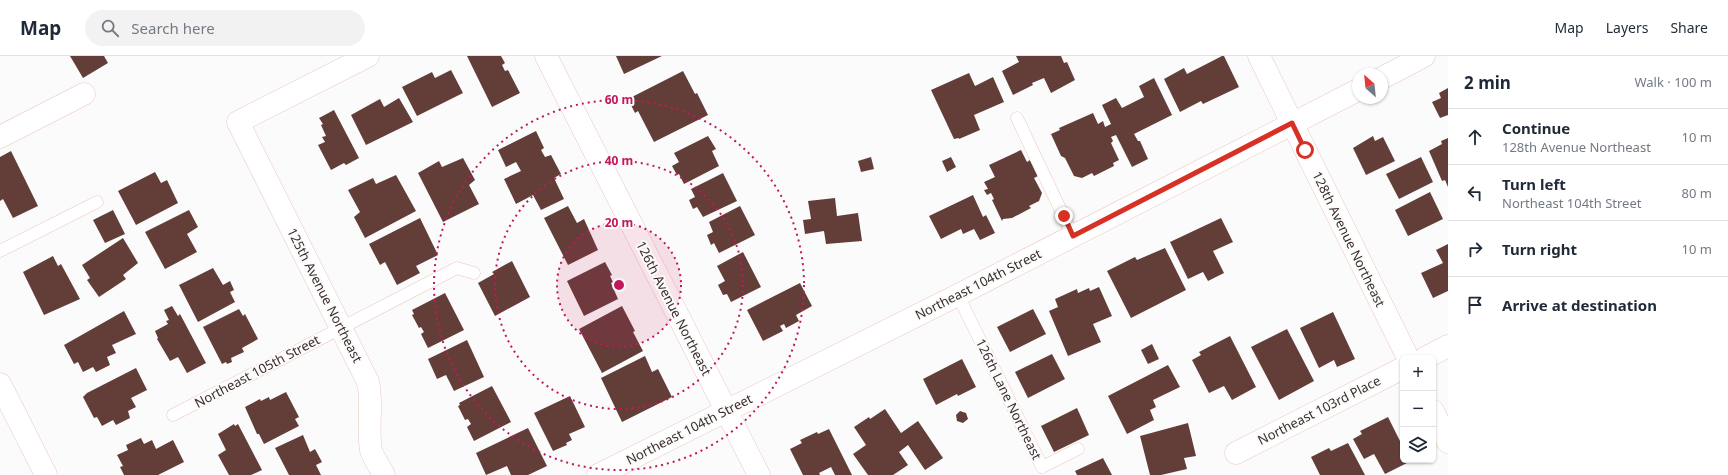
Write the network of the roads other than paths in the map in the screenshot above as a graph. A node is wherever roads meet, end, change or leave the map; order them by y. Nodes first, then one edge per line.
1 (368, 56) edge
2 (546, 56) edge
3 (1259, 56) edge
4 (1424, 56) edge
5 (1388, 75) edge
6 (1352, 93) edge
7 (84, 94) dead end
8 (1017, 118) dead end
9 (1292, 123) junction
10 (0, 136) edge
11 (97, 202) dead end
12 (1073, 236) junction
13 (0, 250) edge
14 (474, 273) dead end
15 (958, 295) junction
16 (341, 327) junction
17 (1448, 346) edge
18 (1407, 355) edge
19 (1431, 355) edge
20 (1400, 370) edge
21 (0, 384) edge
22 (6, 409) edge
23 (726, 410) junction
24 (173, 415) dead end
25 (1436, 417) edge
26 (1448, 442) edge
27 (1078, 449) dead end
28 (1236, 453) dead end
29 (46, 475) edge
30 (384, 475) edge
31 (598, 475) edge
32 (759, 475) edge

1 - 16 street, 125th Avenue Northeast
2 - 23 street, 126th Avenue Northeast
3 - 9 street, 128th Avenue Northeast
4 - 5 street
6 - 9 street, Northeast 104th Street
7 - 10 street
8 - 12 lane
9 - 12 street, Northeast 104th Street
9 - 18 street, 128th Avenue Northeast
11 - 13 lane
12 - 15 street, Northeast 104th Street
14 - 16 lane, Northeast 105th Street
15 - 23 street, Northeast 104th Street
15 - 27 lane, 126th Lane Northeast
16 - 24 lane, Northeast 105th Street
16 - 30 street, 125th Avenue Northeast
17 - 19 street
20 - 28 street, Northeast 103rd Place
21 - 22 street
22 - 29 street
23 - 31 street, Northeast 104th Street
23 - 32 street, 126th Avenue Northeast
25 - 26 street

